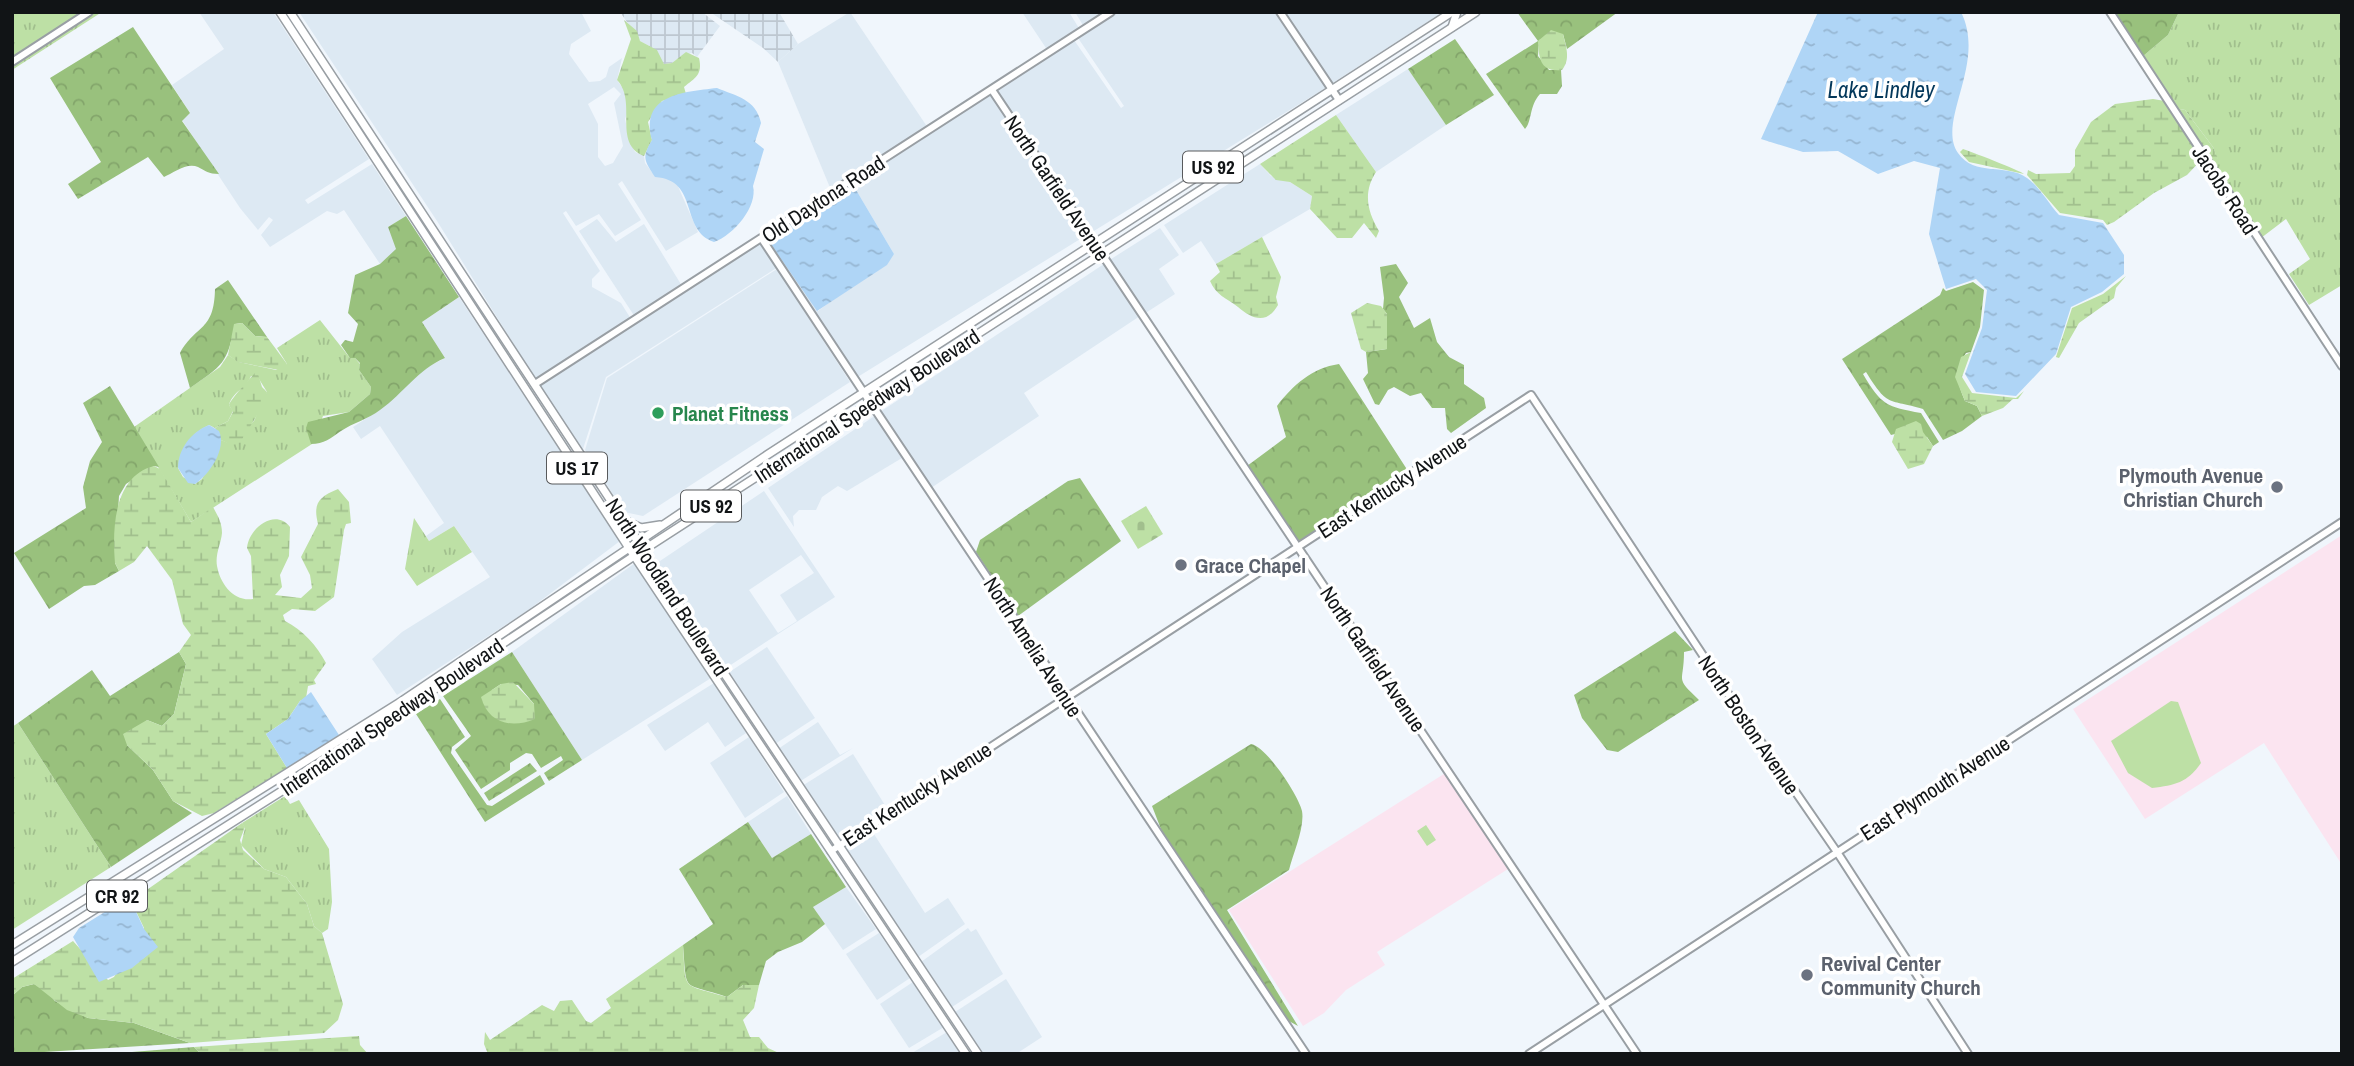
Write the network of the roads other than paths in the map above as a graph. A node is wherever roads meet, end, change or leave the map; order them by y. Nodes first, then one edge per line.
1 (89, 12) edge
2 (280, 12) edge
3 (290, 12) edge
4 (1111, 12) edge
5 (1280, 12) edge
6 (1476, 12) edge
7 (2110, 12) edge
8 (1451, 14) edge
9 (1452, 27) junction
10 (1436, 38) junction
11 (12, 62) edge
12 (1332, 89) junction
13 (992, 90) junction
14 (1339, 100) junction
15 (762, 239) junction
16 (1093, 244) junction
17 (1101, 255) junction
18 (441, 258) junction
19 (458, 269) junction
20 (452, 276) junction
21 (467, 282) junction
22 (993, 309) junction
23 (978, 318) junction
24 (989, 327) junction
25 (970, 339) junction
26 (500, 351) junction
27 (2342, 366) edge
28 (535, 384) junction
29 (525, 388) junction
30 (864, 393) junction
31 (542, 395) junction
32 (1531, 395) joint
33 (871, 403) junction
34 (553, 432) junction
35 (574, 444) junction
36 (767, 455) junction
37 (757, 477) junction
38 (622, 518) junction
39 (2342, 522) edge
40 (665, 524) junction
41 (665, 536) junction
42 (638, 542) junction
43 (629, 548) junction
44 (1298, 548) junction
45 (643, 550) junction
46 (634, 556) junction
47 (594, 571) junction
48 (657, 571) junction
49 (599, 579) junction
50 (549, 601) junction
51 (558, 607) junction
52 (513, 626) junction
53 (516, 635) junction
54 (462, 665) junction
55 (1066, 697) junction
56 (404, 704) junction
57 (839, 846) junction
58 (831, 851) junction
59 (1837, 852) junction
60 (12, 945) edge
61 (12, 962) edge
62 (1605, 1004) junction
63 (966, 1054) edge
64 (978, 1054) edge
65 (1306, 1054) edge
66 (1529, 1054) edge
67 (1637, 1054) edge
68 (1968, 1054) edge

1 - 11 street
2 - 18 main road, North Woodland Boulevard / US 17
3 - 19 main road, North Woodland Boulevard / US 17
4 - 13 street, Old Daytona Road
5 - 12 street
6 - 9 main road, International Speedway Boulevard / US 92
7 - 27 street, Jacobs Road
8 - 9 main road
8 - 10 main road
8 - 12 main road, International Speedway Boulevard / US 92
9 - 10 main road, International Speedway Boulevard / US 92
10 - 14 main road, International Speedway Boulevard / US 92
12 - 14 street
12 - 16 main road, International Speedway Boulevard / US 92
13 - 15 street, Old Daytona Road
13 - 16 street, North Garfield Avenue
14 - 17 main road, International Speedway Boulevard / US 92
15 - 28 street, Old Daytona Road
15 - 30 street, North Amelia Avenue
16 - 17 street, North Garfield Avenue
16 - 22 main road, International Speedway Boulevard / US 92
17 - 24 main road, International Speedway Boulevard / US 92
17 - 44 street, North Garfield Avenue
18 - 19 main road
18 - 20 main road, North Woodland Boulevard / US 17
19 - 21 main road, North Woodland Boulevard / US 17
20 - 21 main road
20 - 26 main road, North Woodland Boulevard / US 17
21 - 28 main road, North Woodland Boulevard / US 17
22 - 23 main road, International Speedway Boulevard / US 92
22 - 24 main road
23 - 25 main road
23 - 30 main road, International Speedway Boulevard / US 92
24 - 25 main road, International Speedway Boulevard / US 92
25 - 33 main road, International Speedway Boulevard / US 92
26 - 28 main road
26 - 29 main road, North Woodland Boulevard / US 17
28 - 31 main road, North Woodland Boulevard / US 17
29 - 31 main road
29 - 34 main road, North Woodland Boulevard / US 17
30 - 33 street, North Amelia Avenue
30 - 36 main road, International Speedway Boulevard / US 92
31 - 35 main road, North Woodland Boulevard / US 17
32 - 44 street, East Kentucky Avenue
32 - 59 street, North Boston Avenue
33 - 37 main road, International Speedway Boulevard / US 92
33 - 55 street, North Amelia Avenue
34 - 35 main road
34 - 43 main road, North Woodland Boulevard / US 17
35 - 38 main road, North Woodland Boulevard / US 17
36 - 37 main road
36 - 40 main road, International Speedway Boulevard / US 92
37 - 41 main road, International Speedway Boulevard / US 92
38 - 40 main road
38 - 42 main road, North Woodland Boulevard / US 17
39 - 59 street, East Plymouth Avenue
40 - 42 main road, International Speedway Boulevard / US 92
41 - 45 main road, International Speedway Boulevard / CR 92
41 - 48 main road, US 92
42 - 43 main road, International Speedway Boulevard / US 92
42 - 45 main road, North Woodland Boulevard / US 17
43 - 46 main road, North Woodland Boulevard / US 17
43 - 47 main road, International Speedway Boulevard / CR 92
44 - 55 street, East Kentucky Avenue
44 - 62 street, North Garfield Avenue
45 - 46 main road, International Speedway Boulevard / CR 92
45 - 48 main road, North Woodland Boulevard / US 17
46 - 49 main road, International Speedway Boulevard / CR 92
46 - 58 main road, North Woodland Boulevard / US 17
47 - 49 main road
47 - 50 main road, International Speedway Boulevard / CR 92
48 - 57 main road, North Woodland Boulevard / US 17
49 - 51 main road, International Speedway Boulevard / CR 92
50 - 51 main road
50 - 52 main road, International Speedway Boulevard / CR 92
51 - 53 main road, International Speedway Boulevard / CR 92
52 - 53 main road
52 - 54 main road, International Speedway Boulevard / CR 92
53 - 54 main road, International Speedway Boulevard / CR 92
54 - 56 main road, International Speedway Boulevard / CR 92
55 - 57 street, East Kentucky Avenue
55 - 65 street, North Amelia Avenue
56 - 60 main road, International Speedway Boulevard / CR 92
56 - 61 main road, International Speedway Boulevard / CR 92
57 - 58 street, East Kentucky Avenue
57 - 64 main road, North Woodland Boulevard / US 17
58 - 63 main road, North Woodland Boulevard / US 17
59 - 62 street, East Plymouth Avenue
59 - 68 street, North Boston Avenue
62 - 66 street, East Plymouth Avenue
62 - 67 street, North Garfield Avenue

